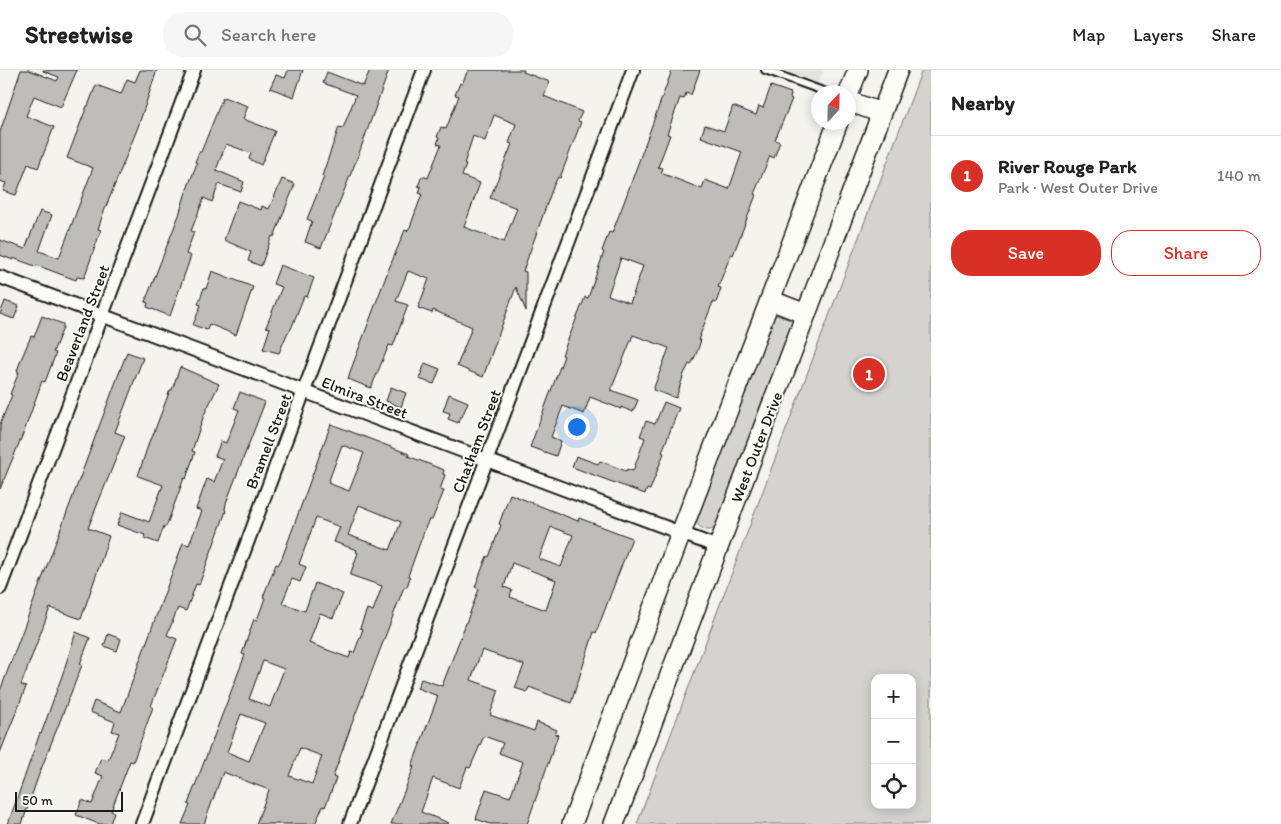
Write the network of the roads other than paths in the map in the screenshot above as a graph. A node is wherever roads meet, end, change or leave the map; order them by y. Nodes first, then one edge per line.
1 (194, 70) edge
2 (424, 70) edge
3 (633, 70) edge
4 (765, 70) edge
5 (858, 70) edge
6 (898, 70) edge
7 (852, 85) edge
8 (811, 87) edge
9 (856, 104) edge
10 (881, 113) junction
11 (835, 130) edge
12 (0, 277) edge
13 (770, 300) junction
14 (806, 314) junction
15 (102, 315) junction
16 (304, 391) junction
17 (487, 460) junction
18 (681, 533) junction
19 (718, 547) junction
20 (0, 588) edge
21 (142, 824) edge
22 (350, 824) edge
23 (572, 824) edge
24 (614, 824) edge

1 - 15 street, Beaverland Street
2 - 16 street, Bramell Street
3 - 17 street, Chatham Street
4 - 8 lane
5 - 7 main road
6 - 10 main road, West Outer Drive
9 - 10 main road
10 - 14 main road, West Outer Drive
11 - 13 main road
12 - 15 street, Elmira Street
13 - 14 main road
13 - 18 main road
14 - 19 main road, West Outer Drive
15 - 16 street, Elmira Street
15 - 20 street, Beaverland Street
16 - 17 street, Elmira Street
16 - 21 street, Bramell Street
17 - 18 street, Elmira Street
17 - 22 street, Chatham Street
18 - 19 street, Elmira Street
18 - 23 main road
19 - 24 main road, West Outer Drive

